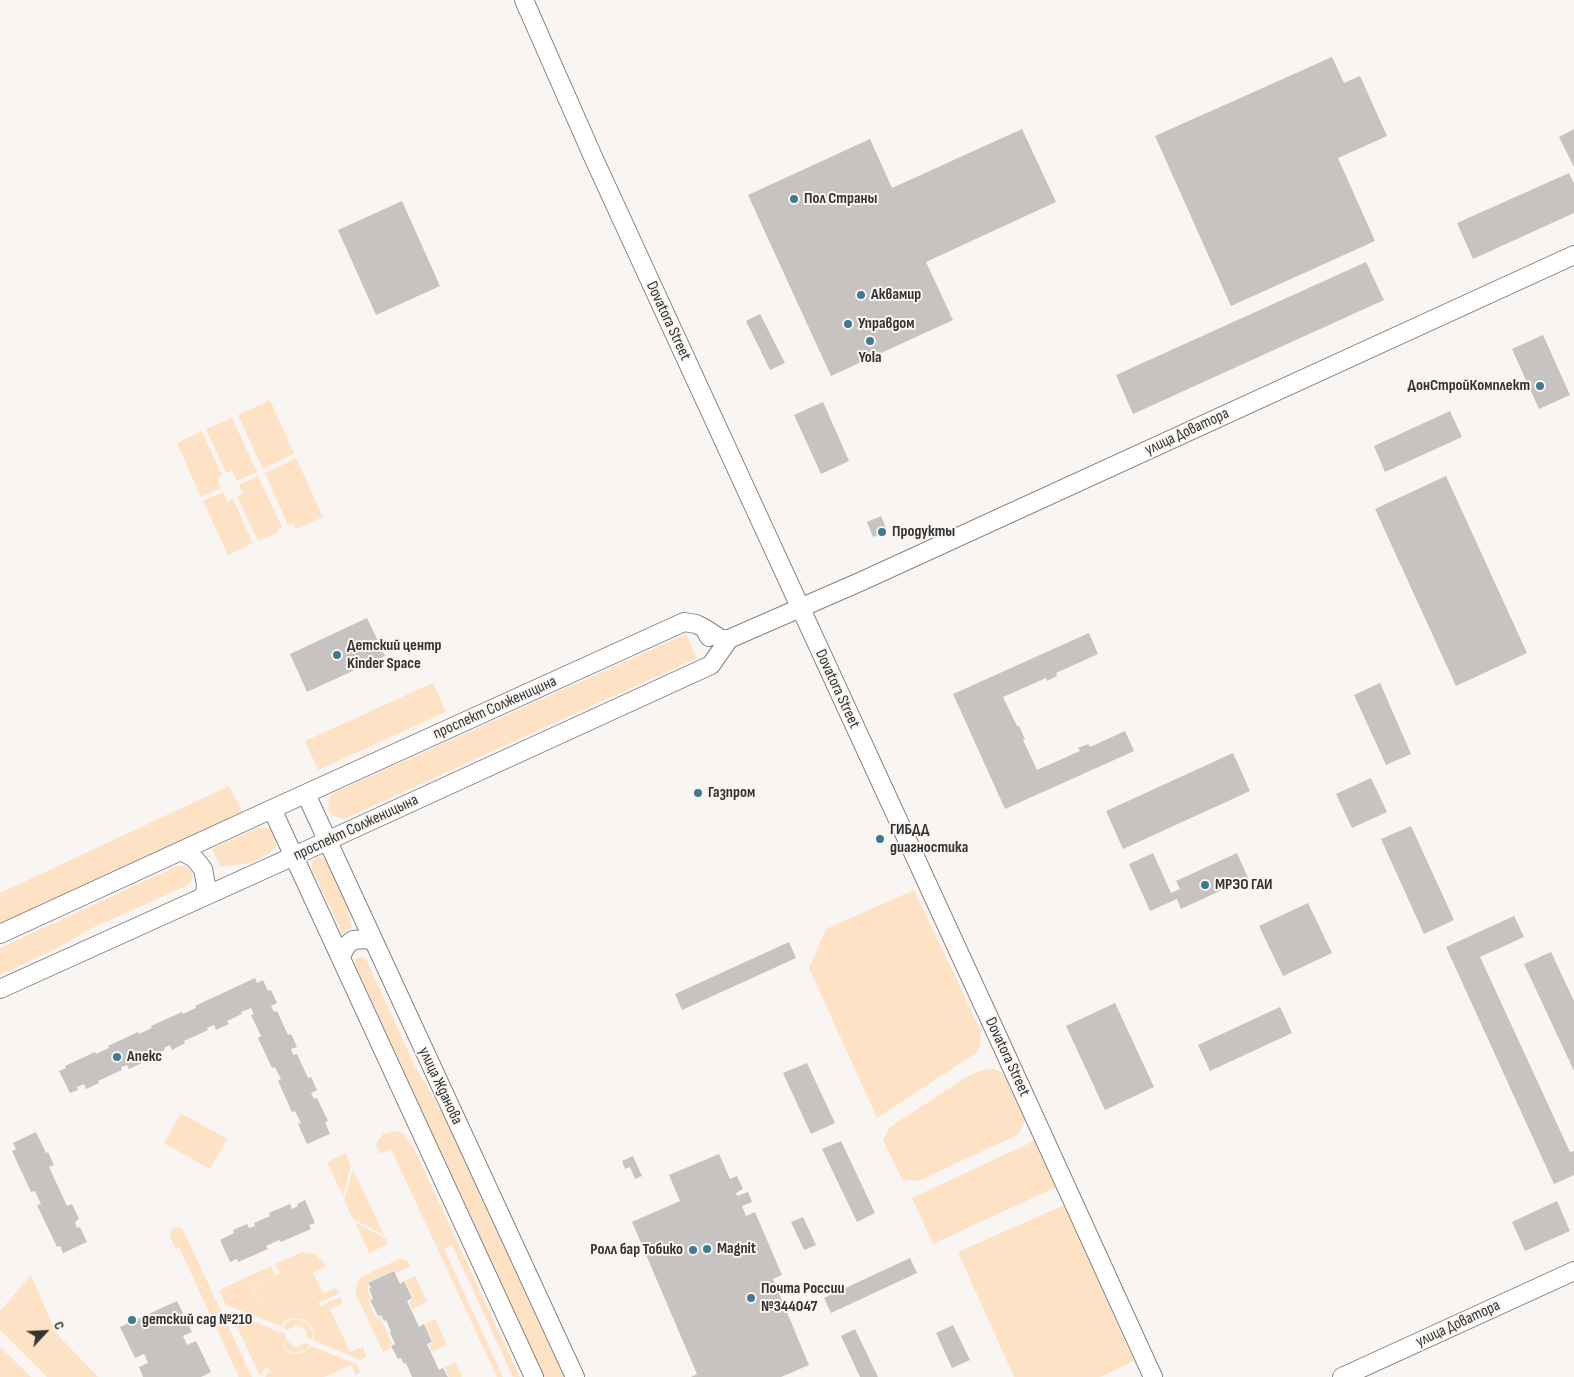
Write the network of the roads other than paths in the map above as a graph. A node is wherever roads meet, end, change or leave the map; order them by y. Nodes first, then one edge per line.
1 (524, 0) edge
2 (1574, 255) edge
3 (800, 609) junction
4 (704, 628) junction
5 (730, 639) junction
6 (711, 665) junction
7 (306, 794) junction
8 (272, 809) junction
9 (328, 841) junction
10 (181, 851) junction
11 (294, 856) junction
12 (202, 897) junction
13 (0, 934) edge
14 (374, 942) junction
15 (341, 956) junction
16 (0, 989) edge
17 (1574, 1271) edge
18 (534, 1377) edge
19 (575, 1377) edge
20 (1153, 1377) edge
21 (1342, 1377) edge

1 - 3 street, Dovatora Street
2 - 3 street, улица Доватора
3 - 5 street
3 - 20 street, Dovatora Street
4 - 5 street
4 - 6 street
4 - 7 street, проспект Солженицина
5 - 6 street, проспект Солженицына
6 - 9 street, проспект Солженицына
7 - 8 street
7 - 9 street, улица Жданова
8 - 10 street
8 - 11 street
9 - 11 street, проспект Солженицына
9 - 14 street, улица Жданова
10 - 12 street
10 - 13 street
11 - 12 street, проспект Солженицына
11 - 15 street
12 - 16 street, проспект Солженицына
14 - 15 street
14 - 19 street, улица Жданова
15 - 18 street
17 - 21 street, улица Доватора

